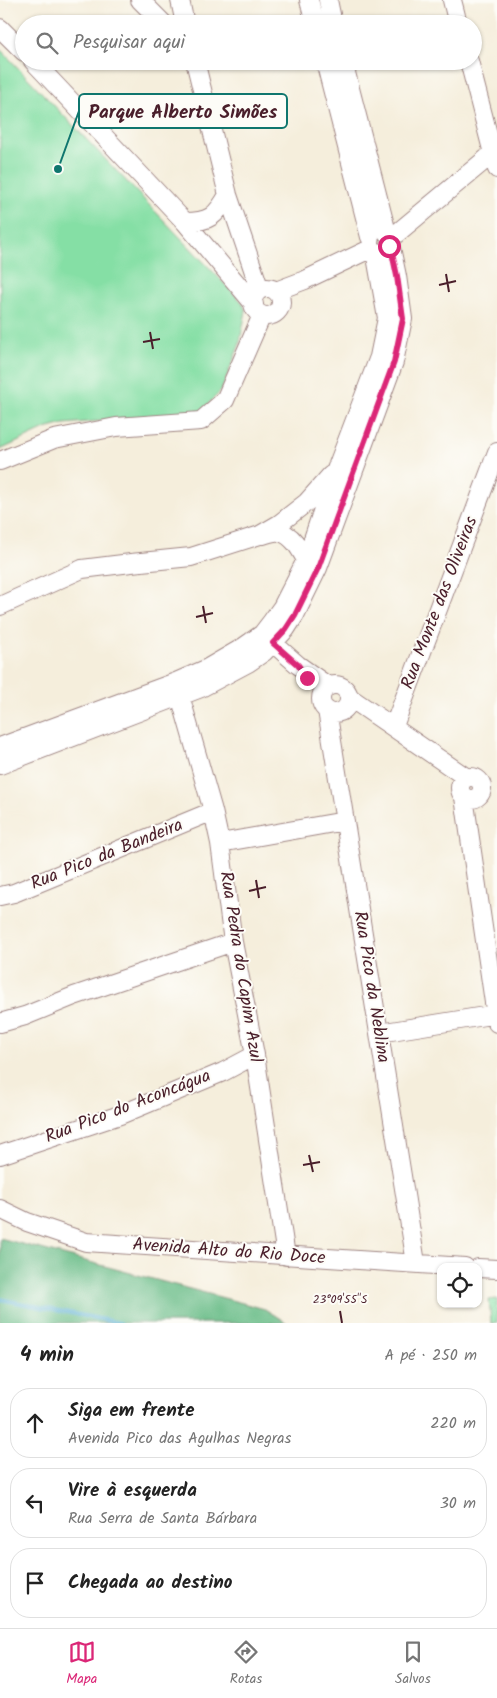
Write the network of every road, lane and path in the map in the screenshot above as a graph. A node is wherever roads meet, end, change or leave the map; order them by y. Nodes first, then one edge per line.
1 (140, 0) edge
2 (180, 0) edge
3 (309, 0) edge
4 (328, 0) edge
5 (452, 0) edge
6 (155, 15) edge
7 (183, 15) edge
8 (313, 15) edge
9 (332, 15) edge
10 (456, 15) edge
11 (0, 28) edge
12 (15, 43) edge
13 (42, 70) edge
14 (197, 70) edge
15 (328, 70) edge
16 (345, 70) edge
17 (472, 70) edge
18 (496, 157) edge
19 (228, 195) junction
20 (186, 222) junction
21 (381, 242) junction
22 (265, 300) junction
23 (497, 452) edge
24 (0, 461) edge
25 (337, 467) junction
26 (260, 535) junction
27 (306, 560) junction
28 (0, 606) edge
29 (268, 638) junction
30 (178, 689) junction
31 (349, 697) junction
32 (325, 698) junction
33 (394, 726) junction
34 (0, 746) edge
35 (0, 765) edge
36 (467, 778) junction
37 (490, 791) edge
38 (464, 797) junction
39 (213, 811) junction
40 (345, 821) junction
41 (220, 843) junction
42 (0, 896) edge
43 (233, 942) junction
44 (497, 1017) edge
45 (0, 1022) edge
46 (379, 1033) junction
47 (255, 1056) junction
48 (3, 1156) edge
49 (0, 1208) edge
50 (286, 1256) junction
51 (416, 1264) junction
52 (437, 1265) edge
53 (482, 1268) edge
54 (497, 1269) edge

1 - 6 street
2 - 7 street
3 - 8 street
4 - 9 street
5 - 10 street
11 - 12 street
13 - 20 street
14 - 19 street
15 - 21 street
16 - 21 street
17 - 18 street
18 - 21 street
19 - 20 street
19 - 22 street
20 - 22 street
21 - 22 street
21 - 25 street
21 - 29 street
22 - 24 street
23 - 33 street, Rua Monte das Oliveiras
25 - 26 street
25 - 27 street
26 - 27 street
26 - 28 street
27 - 29 street
29 - 30 street
29 - 32 street
30 - 34 street
30 - 35 street
30 - 39 street, Rua Pedra do Capim Azul
31 - 32 street
31 - 32 street
31 - 33 street
32 - 40 street, Rua Pico da Neblina
33 - 36 street
36 - 37 street
36 - 38 street
37 - 38 street
38 - 44 street
39 - 41 street, Rua Pedra do Capim Azul
39 - 42 street, Rua Pico da Bandeira
40 - 41 street
40 - 46 street, Rua Pico da Neblina
41 - 43 street, Rua Pedra do Capim Azul
43 - 45 street
43 - 47 street, Rua Pedra do Capim Azul
44 - 46 street
46 - 51 street, Rua Pico da Neblina
47 - 48 street, Rua Pico do Aconcágua
47 - 50 street, Rua Pedra do Capim Azul
49 - 50 street, Avenida Alto do Rio Doce
50 - 51 street, Avenida Alto do Rio Doce
51 - 52 street, Avenida Alto do Rio Doce
53 - 54 street

